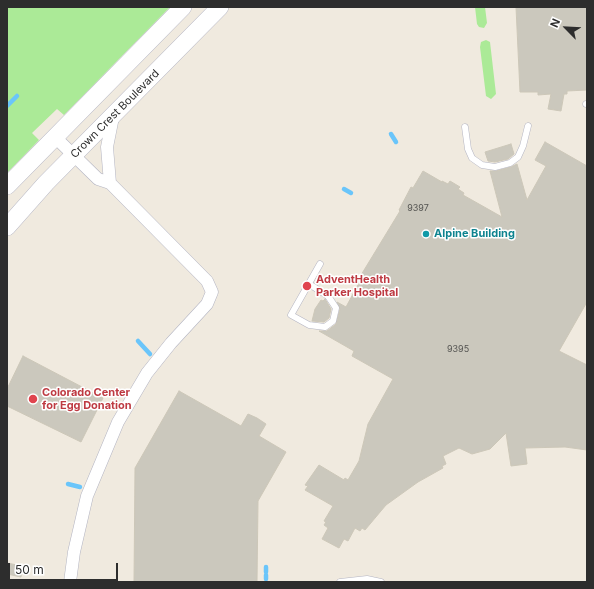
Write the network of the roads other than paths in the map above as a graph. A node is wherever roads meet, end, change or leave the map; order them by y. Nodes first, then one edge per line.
1 (183, 7) edge
2 (220, 7) edge
3 (113, 117) junction
4 (528, 126) dead end
5 (465, 127) dead end
6 (55, 137) junction
7 (74, 155) junction
8 (110, 183) junction
9 (7, 186) edge
10 (9, 227) edge
11 (320, 264) dead end
12 (309, 284) junction
13 (70, 582) edge
14 (340, 582) edge
15 (381, 582) edge

1 - 6 main road
2 - 3 main road, Crown Crest Boulevard
3 - 7 main road, Crown Crest Boulevard
3 - 8 street
4 - 5 lane
6 - 7 street
6 - 9 main road
7 - 8 street
7 - 10 main road, Crown Crest Boulevard
8 - 13 street
11 - 12 lane
12 - 12 lane
14 - 15 lane

